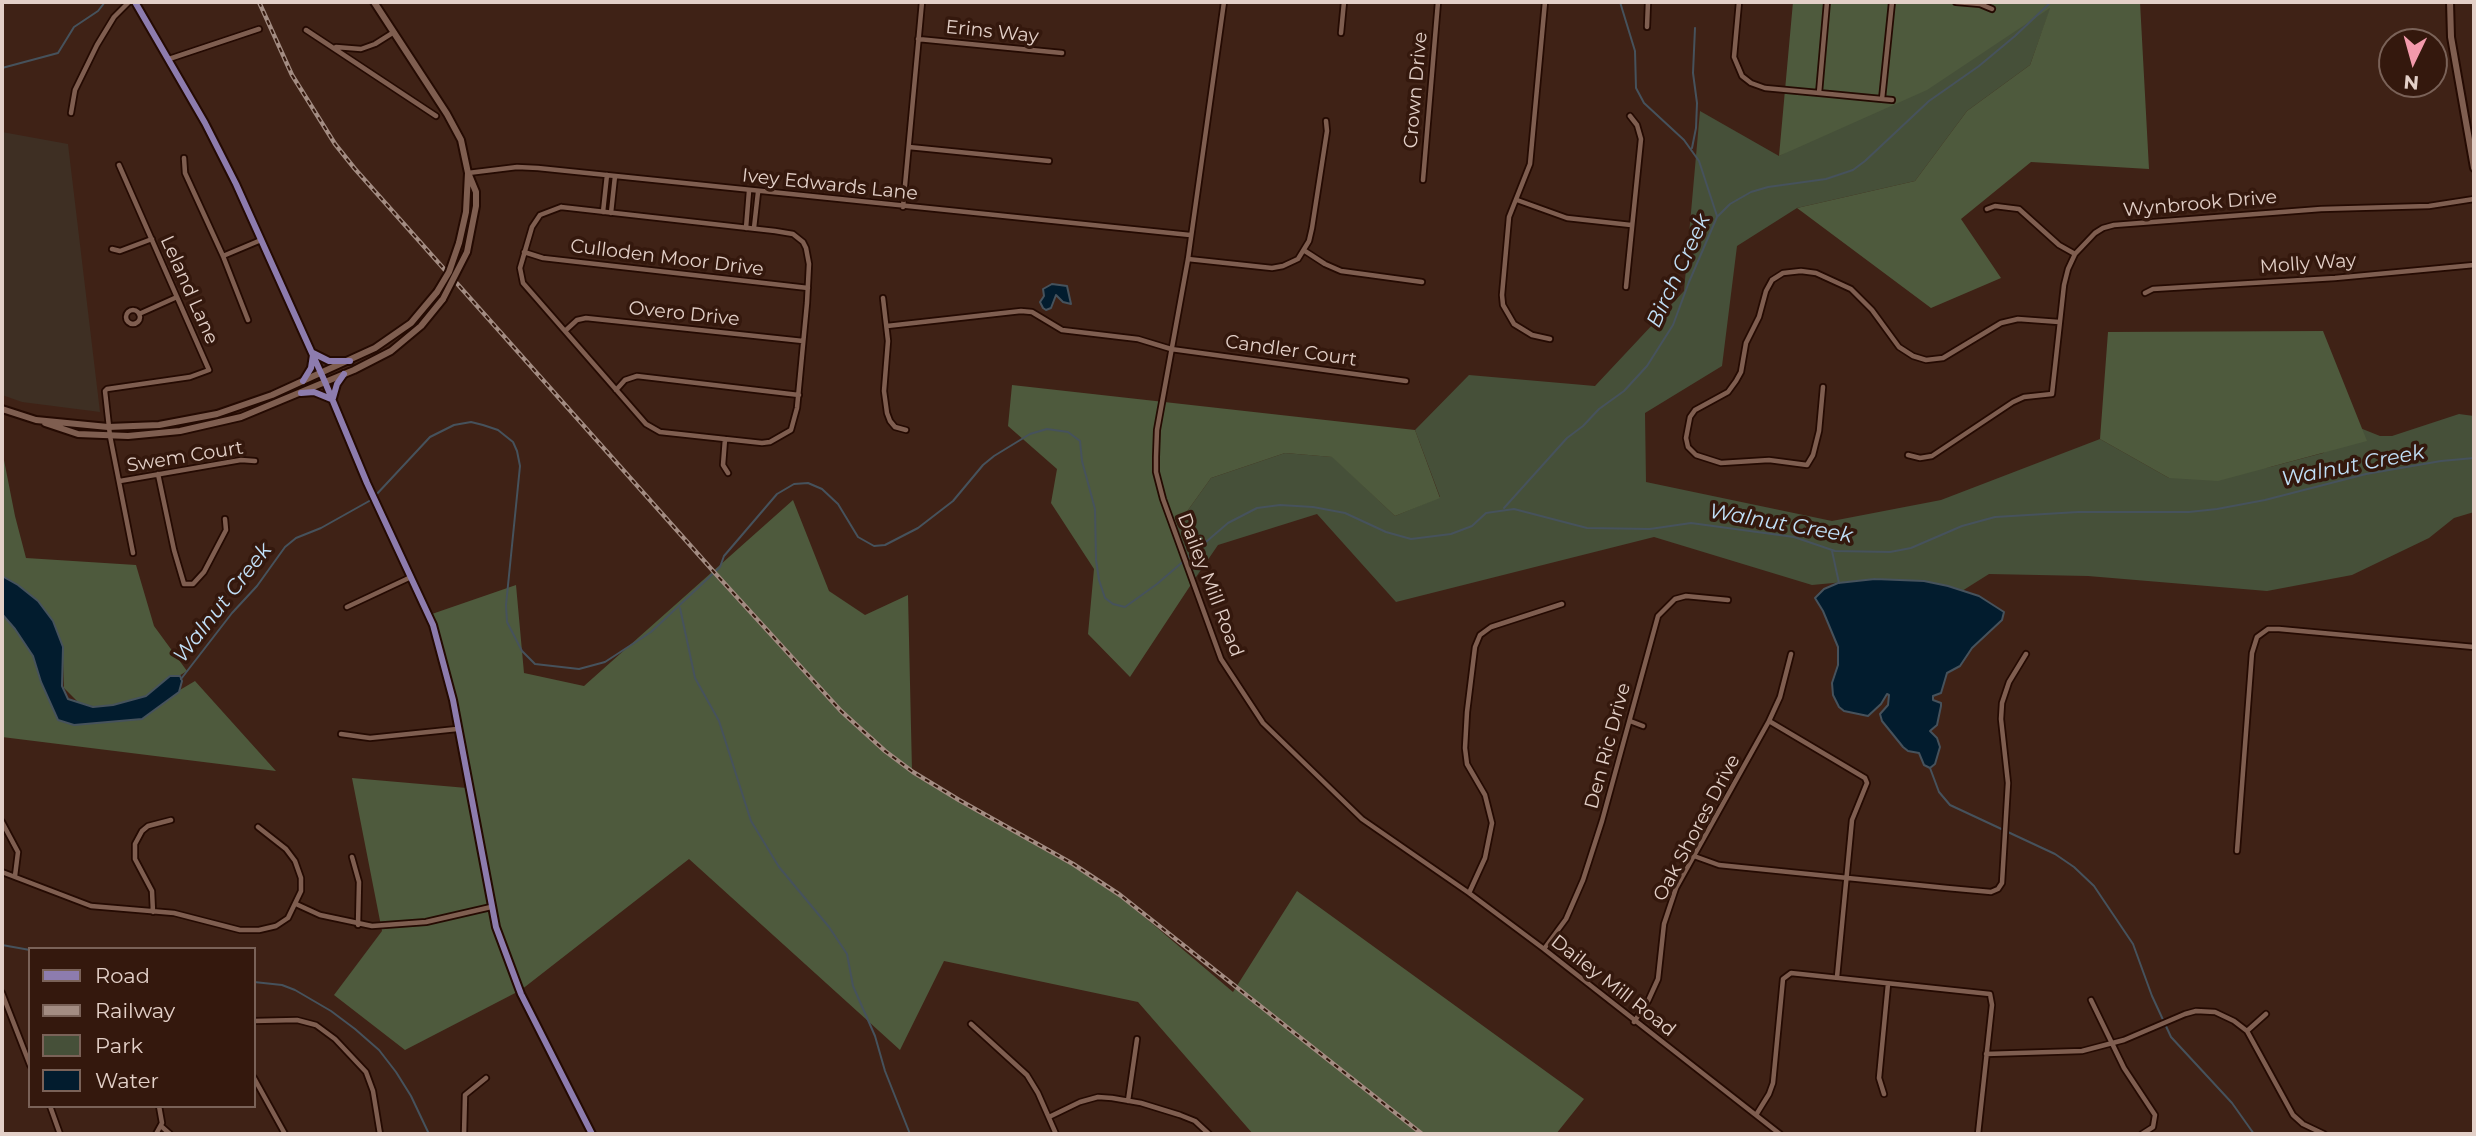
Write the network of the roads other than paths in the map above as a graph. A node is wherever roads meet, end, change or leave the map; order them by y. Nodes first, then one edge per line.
1 (129, 2) edge
2 (135, 2) edge
3 (374, 2) edge
4 (922, 2) edge
5 (1224, 2) edge
6 (1344, 2) edge
7 (1438, 2) edge
8 (1545, 2) edge
9 (1648, 2) edge
10 (1739, 2) edge
11 (1827, 2) edge
12 (1892, 2) edge
13 (1956, 2) edge
14 (2450, 2) edge
15 (1992, 9) dead end
16 (1647, 27) dead end
17 (259, 29) dead end
18 (306, 30) dead end
19 (394, 32) junction
20 (1341, 33) dead end
21 (918, 39) junction
22 (331, 47) junction
23 (1062, 53) dead end
24 (169, 59) junction
25 (1819, 93) junction
26 (1882, 99) junction
27 (1892, 100) dead end
28 (71, 113) dead end
29 (436, 116) dead end
30 (1630, 116) dead end
31 (1326, 121) dead end
32 (909, 147) junction
33 (184, 158) dead end
34 (1049, 161) dead end
35 (119, 165) dead end
36 (2474, 168) edge
37 (468, 173) junction
38 (607, 176) junction
39 (615, 176) junction
40 (1423, 180) dead end
41 (749, 191) junction
42 (758, 192) junction
43 (2474, 199) edge
44 (1517, 200) junction
45 (903, 207) junction
46 (1987, 209) dead end
47 (603, 212) junction
48 (611, 213) junction
49 (1631, 225) junction
50 (746, 228) junction
51 (754, 228) junction
52 (1190, 235) junction
53 (152, 239) junction
54 (261, 240) junction
55 (112, 249) dead end
56 (1305, 251) junction
57 (524, 252) junction
58 (2075, 254) junction
59 (223, 256) junction
60 (1188, 259) junction
61 (2474, 265) edge
62 (1422, 282) dead end
63 (1626, 287) dead end
64 (808, 288) junction
65 (2145, 293) dead end
66 (177, 297) junction
67 (883, 298) dead end
68 (139, 314) dead end
69 (248, 320) dead end
70 (2059, 322) junction
71 (887, 326) junction
72 (565, 331) junction
73 (1550, 339) dead end
74 (804, 341) junction
75 (1171, 349) junction
76 (313, 354) junction
77 (350, 361) junction
78 (321, 373) junction
79 (344, 374) junction
80 (303, 381) junction
81 (1406, 381) dead end
82 (325, 382) junction
83 (1823, 387) dead end
84 (616, 390) junction
85 (301, 393) junction
86 (799, 395) junction
87 (333, 400) junction
88 (2, 409) edge
89 (36, 420) junction
90 (108, 427) junction
91 (906, 430) dead end
92 (110, 436) junction
93 (725, 439) junction
94 (1908, 455) dead end
95 (255, 461) dead end
96 (729, 473) dead end
97 (158, 474) junction
98 (120, 481) junction
99 (225, 519) dead end
100 (132, 553) dead end
101 (411, 576) junction
102 (1728, 600) dead end
103 (1562, 604) dead end
104 (346, 607) dead end
105 (2474, 647) edge
106 (1791, 654) dead end
107 (2026, 654) dead end
108 (1629, 721) junction
109 (1769, 721) junction
110 (1643, 726) dead end
111 (457, 729) junction
112 (341, 734) dead end
113 (171, 820) dead end
114 (2, 822) edge
115 (258, 827) dead end
116 (2236, 851) dead end
117 (1694, 856) junction
118 (352, 857) dead end
119 (2, 872) edge
120 (15, 876) junction
121 (1846, 877) junction
122 (1469, 893) junction
123 (296, 904) junction
124 (491, 907) junction
125 (153, 912) junction
126 (358, 925) junction
127 (1544, 949) junction
128 (1837, 977) junction
129 (1888, 984) junction
130 (2, 993) edge
131 (2091, 1000) dead end
132 (2266, 1014) dead end
133 (256, 1021) edge
134 (1634, 1022) junction
135 (971, 1024) dead end
136 (2247, 1031) junction
137 (1137, 1039) dead end
138 (2113, 1044) junction
139 (1986, 1054) junction
140 (28, 1060) edge
141 (486, 1078) dead end
142 (256, 1082) edge
143 (1884, 1094) dead end
144 (1128, 1101) junction
145 (51, 1108) edge
146 (159, 1108) edge
147 (1756, 1115) junction
148 (1049, 1117) junction
149 (161, 1126) junction
150 (60, 1134) edge
151 (156, 1134) edge
152 (170, 1134) edge
153 (285, 1134) edge
154 (380, 1134) edge
155 (464, 1134) edge
156 (592, 1134) edge
157 (1056, 1134) edge
158 (1209, 1134) edge
159 (1780, 1134) edge
160 (1978, 1134) edge
161 (2142, 1134) edge
162 (2324, 1134) edge

1 - 28 street
2 - 24 main road
3 - 19 street
4 - 21 street
5 - 52 street, Dailey Mill Road
6 - 20 street
7 - 40 street, Crown Drive
8 - 44 street
9 - 16 street
10 - 25 street
11 - 25 street
12 - 26 street
13 - 15 street
14 - 36 street
17 - 24 street
18 - 22 street
19 - 22 street
19 - 37 street
21 - 23 street, Erins Way
21 - 32 street
22 - 29 street
24 - 54 main road
25 - 26 street
26 - 27 street
30 - 49 street
31 - 56 street
32 - 34 street
32 - 45 street
33 - 59 street
35 - 53 street, Leland Lane
37 - 38 street, Ivey Edwards Lane
37 - 77 street, bridge
37 - 79 street, bridge
38 - 39 street, Ivey Edwards Lane
38 - 47 street
39 - 41 street, Ivey Edwards Lane
39 - 48 street
41 - 42 street, Ivey Edwards Lane
41 - 50 street
42 - 45 street, Ivey Edwards Lane
42 - 51 street
43 - 58 street, Wynbrook Drive
44 - 49 street
44 - 73 street
45 - 52 street, Ivey Edwards Lane
46 - 58 street
47 - 48 street
47 - 57 street
48 - 50 street
49 - 63 street
50 - 51 street
51 - 64 street
52 - 60 street, Dailey Mill Road
53 - 55 street
53 - 66 street, Leland Lane
54 - 59 street
54 - 76 main road
56 - 60 street
56 - 62 street
57 - 64 street, Culloden Moor Drive
57 - 72 street
58 - 70 street, Wynbrook Drive
59 - 69 street
60 - 75 street, Dailey Mill Road
61 - 65 street, Molly Way
64 - 74 street
66 - 68 street
66 - 90 street, Leland Lane
67 - 71 street
70 - 83 street
70 - 94 street, Wynbrook Drive
71 - 75 street, Candler Court
71 - 91 street
72 - 74 street, Overo Drive
72 - 84 street
74 - 86 street
75 - 81 street, Candler Court
75 - 122 street, Dailey Mill Road
76 - 77 main road
76 - 78 main road
76 - 80 main road
77 - 78 street
78 - 80 street
78 - 82 main road
79 - 82 street
79 - 87 main road
80 - 90 street
82 - 85 street
82 - 87 main road
84 - 86 street
84 - 93 street
85 - 87 main road
85 - 92 street
86 - 93 street
87 - 101 main road
88 - 89 street
89 - 90 street
89 - 92 street
90 - 92 street
92 - 98 street
93 - 96 street
95 - 97 street, Swem Court
97 - 98 street, Swem Court
97 - 99 street
98 - 100 street
101 - 104 street
101 - 111 main road
102 - 108 street, Den Ric Drive
103 - 122 street
105 - 116 street
106 - 109 street, Oak Shores Drive
107 - 121 street
108 - 110 street
108 - 127 street, Den Ric Drive
109 - 117 street, Oak Shores Drive
109 - 121 street
111 - 112 street
111 - 124 main road
113 - 125 street
114 - 120 street
115 - 123 street
117 - 121 street
117 - 134 street, Oak Shores Drive
118 - 126 street
119 - 120 street
120 - 125 street
121 - 128 street
122 - 127 street, Dailey Mill Road
123 - 125 street
123 - 126 street
124 - 126 street
124 - 156 main road
127 - 134 street, Dailey Mill Road
128 - 129 street
128 - 147 street
129 - 139 street
129 - 143 street
130 - 140 street
131 - 138 street
132 - 136 street
133 - 154 street
134 - 147 street, Dailey Mill Road
135 - 148 street
136 - 138 street
136 - 162 street
137 - 144 street
138 - 139 street
138 - 161 street
139 - 160 street
141 - 155 street
142 - 153 street
144 - 148 street
144 - 158 street
145 - 150 street
146 - 149 street
147 - 159 street, Dailey Mill Road
148 - 157 street
149 - 151 street
149 - 152 street

